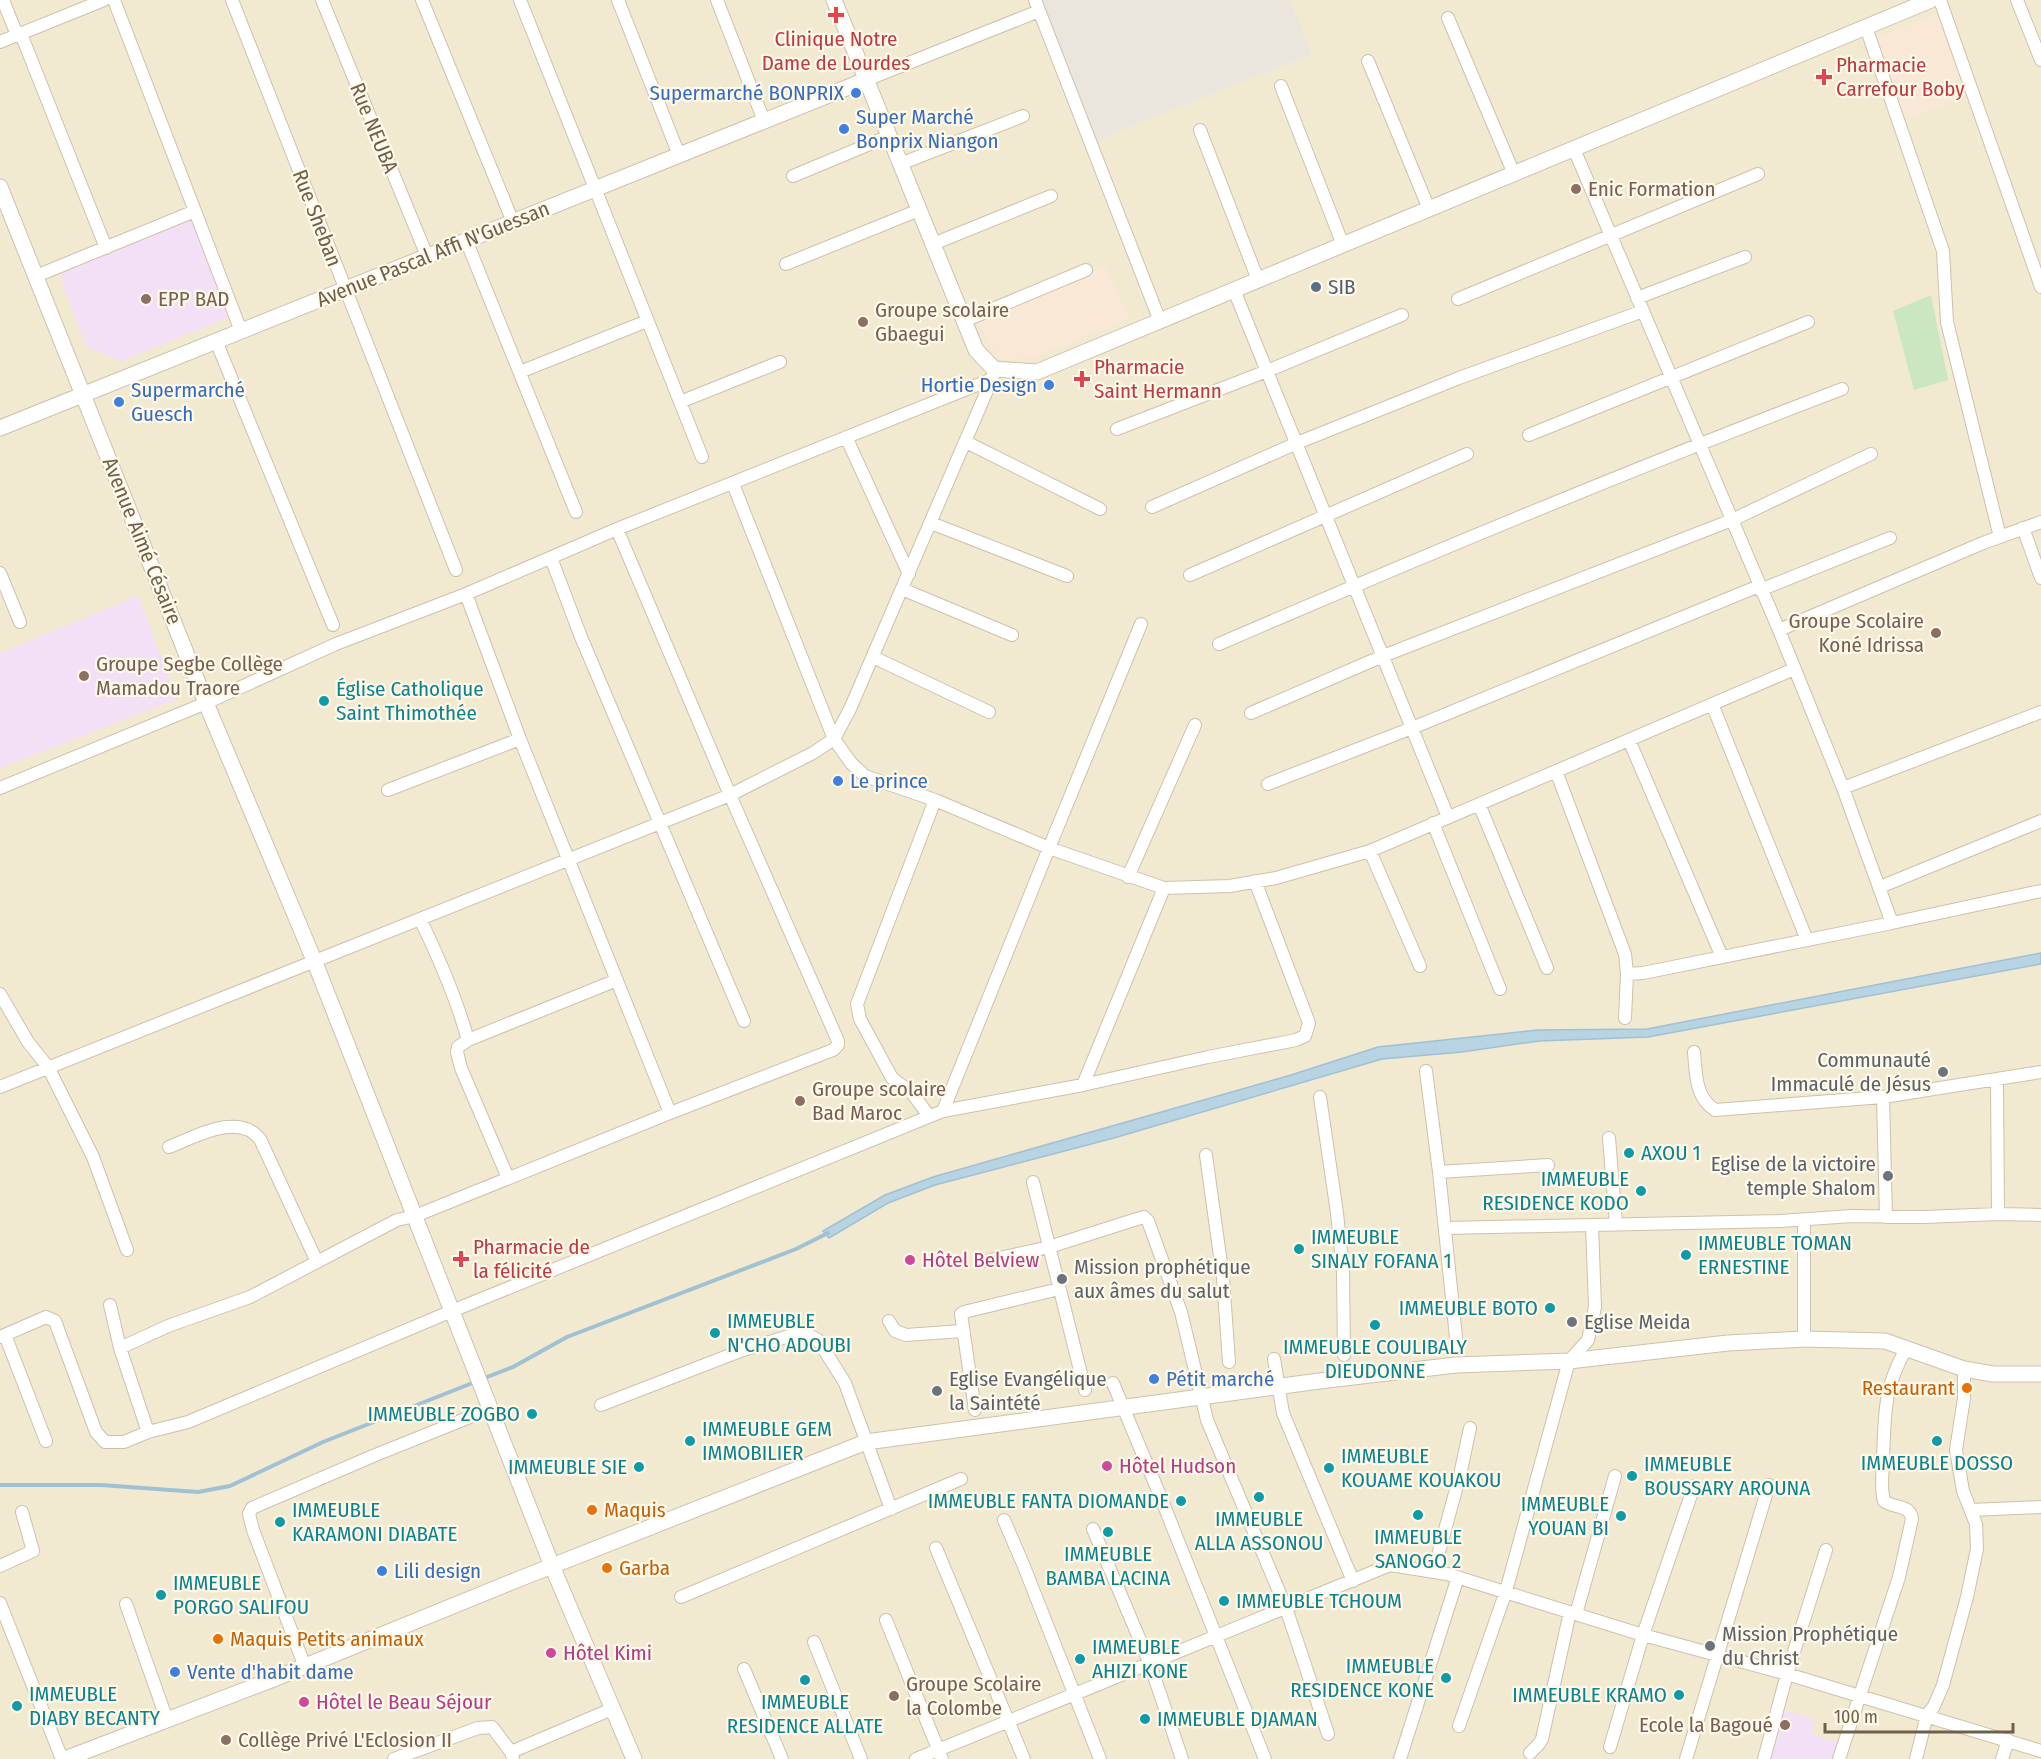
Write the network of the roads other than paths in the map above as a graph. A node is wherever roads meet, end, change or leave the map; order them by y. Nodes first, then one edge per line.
1 (3, 0) edge
2 (104, 0) edge
3 (114, 0) edge
4 (232, 0) edge
5 (322, 0) edge
6 (422, 0) edge
7 (520, 0) edge
8 (618, 0) edge
9 (717, 0) edge
10 (834, 0) edge
11 (1931, 0) edge
12 (1940, 0) edge
13 (2017, 0) edge
14 (1037, 5) edge
15 (1448, 18) dead end
16 (1866, 27) junction
17 (19, 34) junction
18 (0, 42) edge
19 (2041, 60) edge
20 (1368, 61) dead end
21 (866, 80) junction
22 (1281, 86) dead end
23 (1023, 116) dead end
24 (764, 121) junction
25 (1200, 130) dead end
26 (889, 136) junction
27 (1574, 149) junction
28 (679, 155) junction
29 (900, 164) junction
30 (1514, 174) junction
31 (1758, 174) dead end
32 (794, 176) dead end
33 (0, 187) edge
34 (595, 189) junction
35 (1051, 196) dead end
36 (1429, 209) junction
37 (919, 210) junction
38 (195, 211) junction
39 (513, 222) junction
40 (1611, 236) junction
41 (466, 240) junction
42 (933, 244) junction
43 (1344, 244) junction
44 (106, 248) junction
45 (427, 256) junction
46 (1745, 257) dead end
47 (786, 264) dead end
48 (1086, 270) dead end
49 (36, 276) junction
50 (1258, 280) junction
51 (2041, 287) edge
52 (345, 289) junction
53 (1234, 290) junction
54 (1637, 298) junction
55 (1458, 299) dead end
56 (1643, 311) junction
57 (1402, 315) dead end
58 (647, 321) junction
59 (964, 321) junction
60 (1160, 321) junction
61 (1808, 322) dead end
62 (241, 331) junction
63 (216, 341) junction
64 (780, 362) dead end
65 (1267, 371) junction
66 (520, 372) junction
67 (993, 374) junction
68 (1671, 379) junction
69 (1842, 389) dead end
70 (84, 393) junction
71 (680, 402) junction
72 (0, 428) edge
73 (1117, 429) dead end
74 (1529, 435) dead end
75 (846, 437) junction
76 (966, 442) junction
77 (1297, 443) junction
78 (1698, 444) junction
79 (1467, 454) dead end
80 (1871, 454) dead end
81 (702, 457) dead end
82 (733, 484) junction
83 (1152, 507) dead end
84 (1100, 509) dead end
85 (576, 512) dead end
86 (1326, 515) junction
87 (1732, 520) junction
88 (2041, 522) edge
89 (931, 523) junction
90 (2023, 528) junction
91 (617, 529) junction
92 (2000, 537) junction
93 (1890, 538) dead end
94 (551, 558) junction
95 (456, 570) dead end
96 (0, 573) edge
97 (909, 574) junction
98 (1190, 575) dead end
99 (1067, 576) dead end
100 (2041, 579) edge
101 (1354, 585) junction
102 (1760, 588) junction
103 (902, 589) junction
104 (466, 594) junction
105 (20, 622) dead end
106 (1141, 624) dead end
107 (333, 625) dead end
108 (1779, 630) junction
109 (1012, 635) dead end
110 (1219, 644) dead end
111 (1383, 656) junction
112 (873, 657) junction
113 (1794, 669) junction
114 (206, 703) junction
115 (1712, 704) junction
116 (989, 712) dead end
117 (2041, 712) edge
118 (1251, 714) dead end
119 (1195, 725) dead end
120 (1412, 728) junction
121 (520, 739) junction
122 (834, 739) junction
123 (1629, 740) junction
124 (1556, 771) junction
125 (1268, 784) dead end
126 (0, 788) edge
127 (1843, 788) junction
128 (388, 790) dead end
129 (730, 795) junction
130 (935, 800) junction
131 (1479, 804) junction
132 (1448, 817) junction
133 (2041, 821) edge
134 (659, 824) junction
135 (1433, 824) junction
136 (1048, 848) junction
137 (1370, 851) junction
138 (569, 859) junction
139 (1128, 877) junction
140 (1255, 881) junction
141 (1880, 887) junction
142 (1164, 888) junction
143 (2041, 891) edge
144 (420, 919) junction
145 (1892, 923) junction
146 (1807, 940) junction
147 (1722, 957) junction
148 (314, 960) junction
149 (1420, 966) dead end
150 (1547, 968) dead end
151 (1627, 974) junction
152 (617, 980) junction
153 (1500, 989) dead end
154 (0, 994) edge
155 (1625, 1018) dead end
156 (744, 1021) dead end
157 (468, 1040) junction
158 (1694, 1052) dead end
159 (48, 1067) junction
160 (1426, 1071) dead end
161 (2041, 1072) edge
162 (1997, 1080) junction
163 (1083, 1085) junction
164 (0, 1087) edge
165 (1320, 1097) dead end
166 (1883, 1097) junction
167 (943, 1111) junction
168 (670, 1113) junction
169 (929, 1116) junction
170 (1609, 1138) dead end
171 (169, 1147) dead end
172 (1206, 1155) dead end
173 (1548, 1165) dead end
174 (1439, 1172) junction
175 (508, 1178) junction
176 (1034, 1182) dead end
177 (1998, 1214) junction
178 (2041, 1215) edge
179 (415, 1216) junction
180 (1886, 1216) junction
181 (1804, 1220) junction
182 (1616, 1224) junction
183 (1592, 1225) junction
184 (1445, 1228) junction
185 (1049, 1247) junction
186 (127, 1250) dead end
187 (986, 1261) dead end
188 (317, 1262) junction
189 (1059, 1289) junction
190 (110, 1305) dead end
191 (452, 1311) junction
192 (889, 1321) dead end
193 (962, 1331) junction
194 (2, 1336) edge
195 (1804, 1339) junction
196 (1457, 1347) dead end
197 (120, 1348) junction
198 (1906, 1349) junction
199 (1344, 1354) dead end
200 (1274, 1359) dead end
201 (1569, 1361) junction
202 (1229, 1362) dead end
203 (1964, 1369) junction
204 (2041, 1374) edge
205 (1113, 1383) dead end
206 (1279, 1386) junction
207 (1085, 1390) dead end
208 (1201, 1397) junction
209 (601, 1405) dead end
210 (1123, 1407) junction
211 (490, 1409) junction
212 (975, 1410) dead end
213 (1470, 1428) dead end
214 (148, 1432) junction
215 (46, 1441) dead end
216 (866, 1442) junction
217 (1616, 1476) dead end
218 (961, 1479) dead end
219 (1769, 1485) dead end
220 (1694, 1486) dead end
221 (2041, 1507) edge
222 (891, 1509) junction
223 (1971, 1510) junction
224 (21, 1512) dead end
225 (1004, 1520) dead end
226 (1093, 1529) dead end
227 (936, 1548) dead end
228 (1826, 1550) dead end
229 (0, 1566) edge
230 (552, 1566) junction
231 (1434, 1570) junction
232 (1458, 1577) junction
233 (1353, 1581) junction
234 (1506, 1592) junction
235 (681, 1597) dead end
236 (0, 1603) edge
237 (126, 1604) dead end
238 (1286, 1608) junction
239 (1573, 1613) junction
240 (886, 1620) dead end
241 (1643, 1635) junction
242 (1216, 1636) junction
243 (814, 1642) dead end
244 (1716, 1656) junction
245 (1150, 1664) junction
246 (305, 1667) junction
247 (744, 1669) dead end
248 (1787, 1674) junction
249 (1076, 1694) junction
250 (1858, 1697) junction
251 (612, 1709) junction
252 (1927, 1715) junction
253 (167, 1720) junction
254 (1008, 1721) junction
255 (1460, 1726) dead end
256 (1328, 1734) dead end
257 (2008, 1740) junction
258 (1610, 1748) dead end
259 (2041, 1751) edge
260 (1530, 1753) dead end
261 (940, 1754) edge
262 (512, 1755) edge
263 (63, 1759) edge
264 (394, 1759) edge
265 (634, 1759) edge
266 (782, 1759) edge
267 (861, 1759) edge
268 (916, 1759) edge
269 (1024, 1759) edge
270 (1100, 1759) edge
271 (1182, 1759) edge
272 (1265, 1759) edge
273 (1400, 1759) edge
274 (1686, 1759) edge
275 (1764, 1759) edge
276 (1839, 1759) edge
277 (1916, 1759) edge
278 (2002, 1759) edge

1 - 17 street
2 - 17 street
3 - 38 street
4 - 52 street, Rue Sheban
5 - 45 street, Rue NEUBA
6 - 39 street
7 - 34 street
8 - 28 street
9 - 24 street
10 - 21 street
11 - 16 street
12 - 51 street
13 - 19 street
14 - 21 street
14 - 60 street
15 - 30 street
16 - 27 street
16 - 92 street
17 - 18 street
17 - 44 street
20 - 36 street
21 - 24 street, Avenue Pascal Affi N'Guessan
21 - 26 street
22 - 43 street
23 - 29 street
24 - 28 street, Avenue Pascal Affi N'Guessan
25 - 50 street
26 - 29 street
26 - 32 street
27 - 30 street
27 - 40 street
28 - 34 street, Avenue Pascal Affi N'Guessan
29 - 37 street
30 - 36 street
31 - 40 street
33 - 49 street, Avenue Aimé Césaire
34 - 39 street, Avenue Pascal Affi N'Guessan
34 - 58 street
35 - 42 street
36 - 43 street
37 - 42 street
37 - 47 street
38 - 44 street
38 - 62 street
39 - 41 street, Avenue Pascal Affi N'Guessan
40 - 54 street
40 - 55 street
41 - 45 street, Avenue Pascal Affi N'Guessan
41 - 66 street
42 - 59 street
43 - 50 street
44 - 49 street
45 - 52 street, Avenue Pascal Affi N'Guessan
46 - 54 street
48 - 59 street
49 - 70 street, Avenue Aimé Césaire
50 - 53 street
52 - 62 street, Avenue Pascal Affi N'Guessan
52 - 95 street, Rue Sheban
53 - 60 street
53 - 65 street
54 - 56 street
56 - 68 street
56 - 77 street
57 - 65 street
58 - 66 street
58 - 71 street
59 - 67 street
60 - 67 street
61 - 68 street
62 - 63 street, Avenue Pascal Affi N'Guessan
63 - 70 street, Avenue Pascal Affi N'Guessan
63 - 107 street
64 - 71 street
65 - 73 street
65 - 77 street
66 - 85 street
67 - 75 street
67 - 76 street
68 - 74 street
68 - 78 street
69 - 78 street
70 - 72 street, Avenue Pascal Affi N'Guessan
70 - 114 street, Avenue Aimé Césaire
71 - 81 street
75 - 82 street
75 - 97 street
76 - 84 street
76 - 89 street
77 - 83 street
77 - 86 street
78 - 87 street
78 - 101 street
79 - 86 street
80 - 87 street
82 - 91 street
82 - 122 street
86 - 98 street
86 - 101 street
87 - 102 street
87 - 111 street
88 - 90 street
89 - 97 street
89 - 99 street
90 - 92 street
90 - 100 street
91 - 94 street
91 - 129 street
92 - 108 street
93 - 102 street
94 - 104 street
94 - 134 street
96 - 105 street
97 - 103 street
101 - 110 street
101 - 111 street
102 - 108 street
102 - 120 street
103 - 109 street
103 - 112 street
104 - 114 street
104 - 121 street
106 - 136 street
108 - 113 street
111 - 118 street
111 - 120 street
112 - 116 street
112 - 122 street
113 - 115 street
113 - 127 street
114 - 126 street
114 - 148 street, Avenue Aimé Césaire
115 - 123 street
115 - 146 street
117 - 127 street
119 - 139 street
120 - 125 street
120 - 132 street
121 - 128 street
121 - 138 street
122 - 129 street
122 - 130 street
123 - 124 street
123 - 147 street
124 - 131 street
124 - 151 street
127 - 141 street
129 - 134 street
129 - 168 street
130 - 136 street
130 - 169 street
131 - 132 street
131 - 150 street
132 - 135 street
133 - 141 street
134 - 138 street
134 - 156 street
135 - 137 street
135 - 153 street
136 - 139 street
136 - 167 street
137 - 140 street
137 - 149 street
138 - 144 street
138 - 152 street
139 - 142 street
140 - 142 street
140 - 163 street
141 - 145 street
142 - 163 street
143 - 145 street
144 - 148 street
144 - 157 street
145 - 146 street
146 - 147 street
147 - 151 street
148 - 159 street
148 - 179 street, Avenue Aimé Césaire
151 - 155 street
152 - 157 street
152 - 168 street
154 - 159 street
157 - 175 street
158 - 166 street
159 - 164 street
159 - 186 street
160 - 174 street
161 - 162 street
162 - 166 street
162 - 177 street
163 - 167 street
165 - 199 street
166 - 180 street
167 - 169 street
168 - 175 street
169 - 191 street
170 - 182 street
171 - 188 street
172 - 202 street
173 - 174 street
174 - 184 street
175 - 179 street
176 - 185 street
177 - 178 street
177 - 180 street
179 - 188 street
179 - 191 street, Avenue Aimé Césaire
180 - 181 street
181 - 182 street
181 - 195 street
182 - 183 street
183 - 184 street
183 - 201 street
184 - 196 street
185 - 187 street
185 - 189 street
185 - 208 street
188 - 197 street
189 - 193 street
189 - 207 street
190 - 197 street
191 - 211 street, Avenue Aimé Césaire
191 - 214 street
192 - 193 street
193 - 212 street
194 - 214 street
194 - 215 street
195 - 198 street
195 - 201 street
197 - 214 street
198 - 203 street
198 - 250 street
200 - 206 street
201 - 206 street
201 - 234 street
203 - 204 street
203 - 223 street
205 - 210 street
206 - 208 street
206 - 233 street
208 - 210 street
208 - 238 street
209 - 216 street
210 - 216 street
210 - 242 street
211 - 230 street, Avenue Aimé Césaire
211 - 246 street
213 - 231 street
216 - 222 street
216 - 230 street
217 - 239 street
218 - 222 street
219 - 244 street
220 - 241 street
221 - 223 street
222 - 235 street
223 - 252 street
224 - 229 street
225 - 249 street
226 - 245 street
227 - 254 street
228 - 248 street
230 - 246 street
230 - 251 street, Avenue Aimé Césaire
231 - 232 street
231 - 233 street
232 - 234 street
232 - 273 street
233 - 238 street
234 - 239 street
234 - 255 street
236 - 263 street
237 - 253 street
238 - 242 street
238 - 256 street
239 - 241 street
239 - 260 street
240 - 261 street
241 - 244 street
241 - 258 street
242 - 245 street
242 - 272 street
243 - 267 street
244 - 248 street
244 - 274 street
245 - 249 street
245 - 271 street
246 - 253 street
247 - 266 street
248 - 250 street
248 - 275 street
249 - 254 street
249 - 270 street
250 - 252 street
250 - 276 street
251 - 262 street
251 - 265 street, Avenue Aimé Césaire
252 - 257 street
252 - 277 street
253 - 263 street
254 - 261 street
254 - 269 street
257 - 259 street
257 - 278 street
261 - 268 street
262 - 264 street

